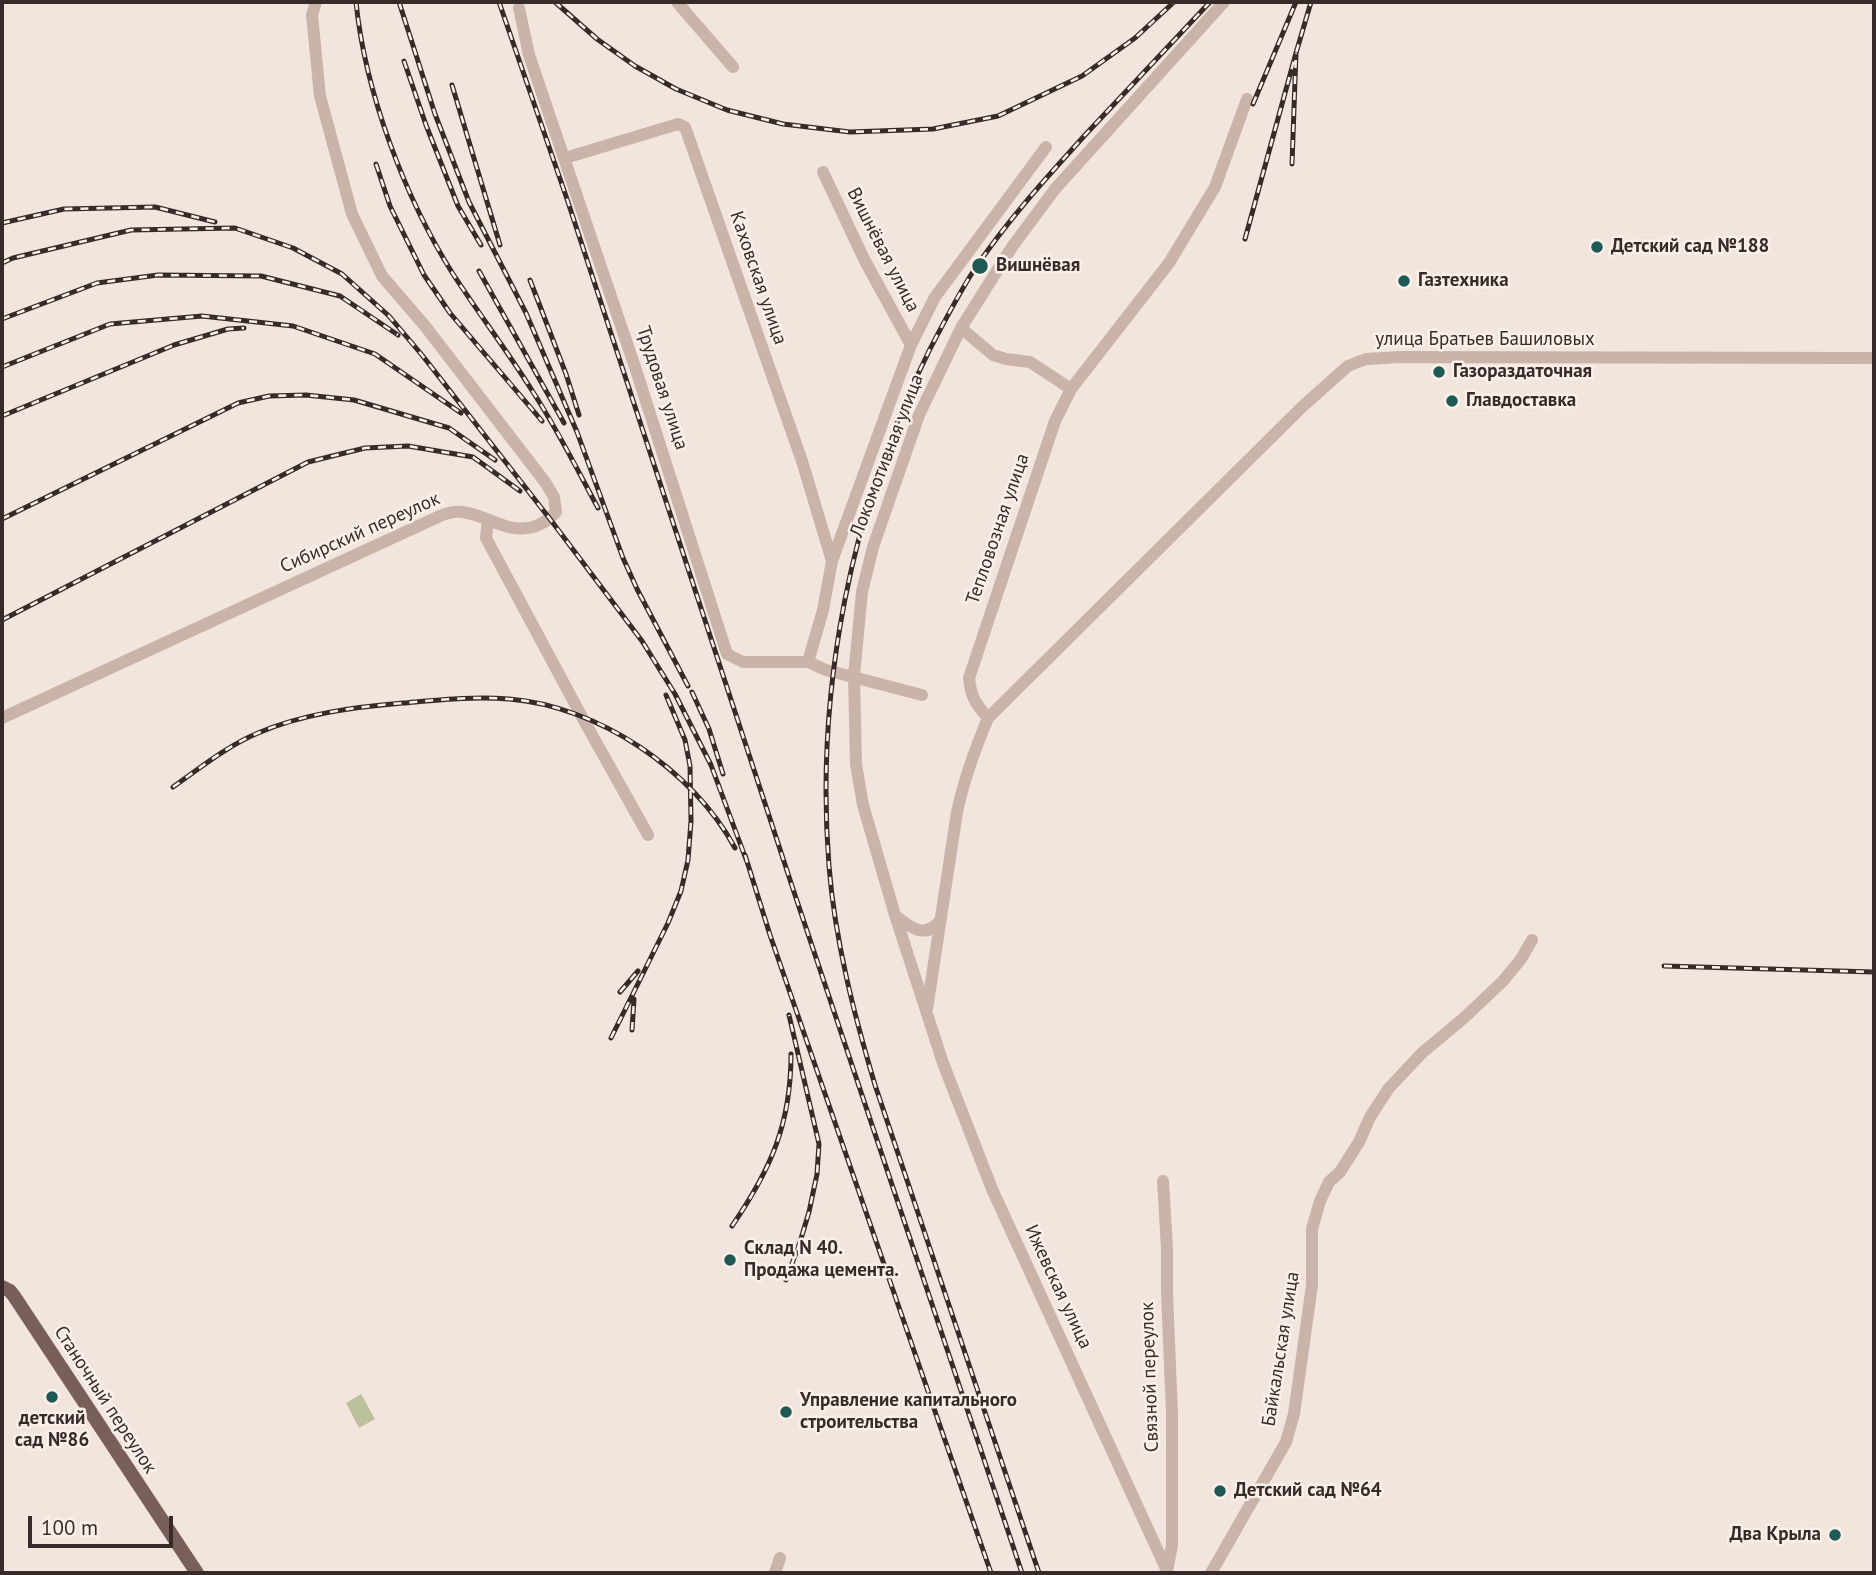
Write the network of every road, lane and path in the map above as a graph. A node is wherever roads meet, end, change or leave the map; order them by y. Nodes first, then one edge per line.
1 (305, 2) edge
2 (316, 2) edge
3 (677, 2) edge
4 (1224, 2) edge
5 (519, 8) dead end
6 (312, 15) junction
7 (733, 67) dead end
8 (1247, 99) dead end
9 (1046, 147) dead end
10 (565, 158) junction
11 (823, 172) dead end
12 (961, 328) junction
13 (911, 345) junction
14 (1874, 358) edge
15 (1070, 389) junction
16 (488, 520) junction
17 (832, 561) junction
18 (808, 662) junction
19 (854, 676) junction
20 (922, 695) dead end
21 (2, 718) edge
22 (988, 718) junction
23 (648, 835) dead end
24 (895, 915) junction
25 (940, 919) junction
26 (1532, 940) dead end
27 (927, 1011) junction
28 (1163, 1181) dead end
29 (2, 1287) edge
30 (780, 1558) dead end
31 (1167, 1572) edge
32 (197, 1573) edge
33 (775, 1573) edge
34 (1212, 1573) edge

1 - 6 street
2 - 6 street
3 - 7 street
4 - 12 street, Локомотивная улица
5 - 10 street, Трудовая улица
6 - 16 street, Сибирский переулок
8 - 15 street, Тепловозная улица
9 - 13 street
10 - 17 street, Каховская улица
10 - 18 street, Трудовая улица
11 - 13 street, Вишнёвая улица
12 - 15 street
12 - 19 street, Локомотивная улица
13 - 17 street
14 - 22 street, улица Братьев Башиловых
15 - 22 street, Тепловозная улица
16 - 21 street, Сибирский переулок
16 - 23 street
17 - 18 street
18 - 19 street, Трудовая улица
19 - 20 street, Трудовая улица
19 - 24 street, Локомотивная улица
22 - 25 street
24 - 25 street
24 - 27 street, Локомотивная улица
25 - 27 street
26 - 34 street, Байкальская улица
27 - 31 street, Ижевская улица
28 - 31 street, Связной переулок
29 - 32 main road, Станочный переулок
30 - 33 street

